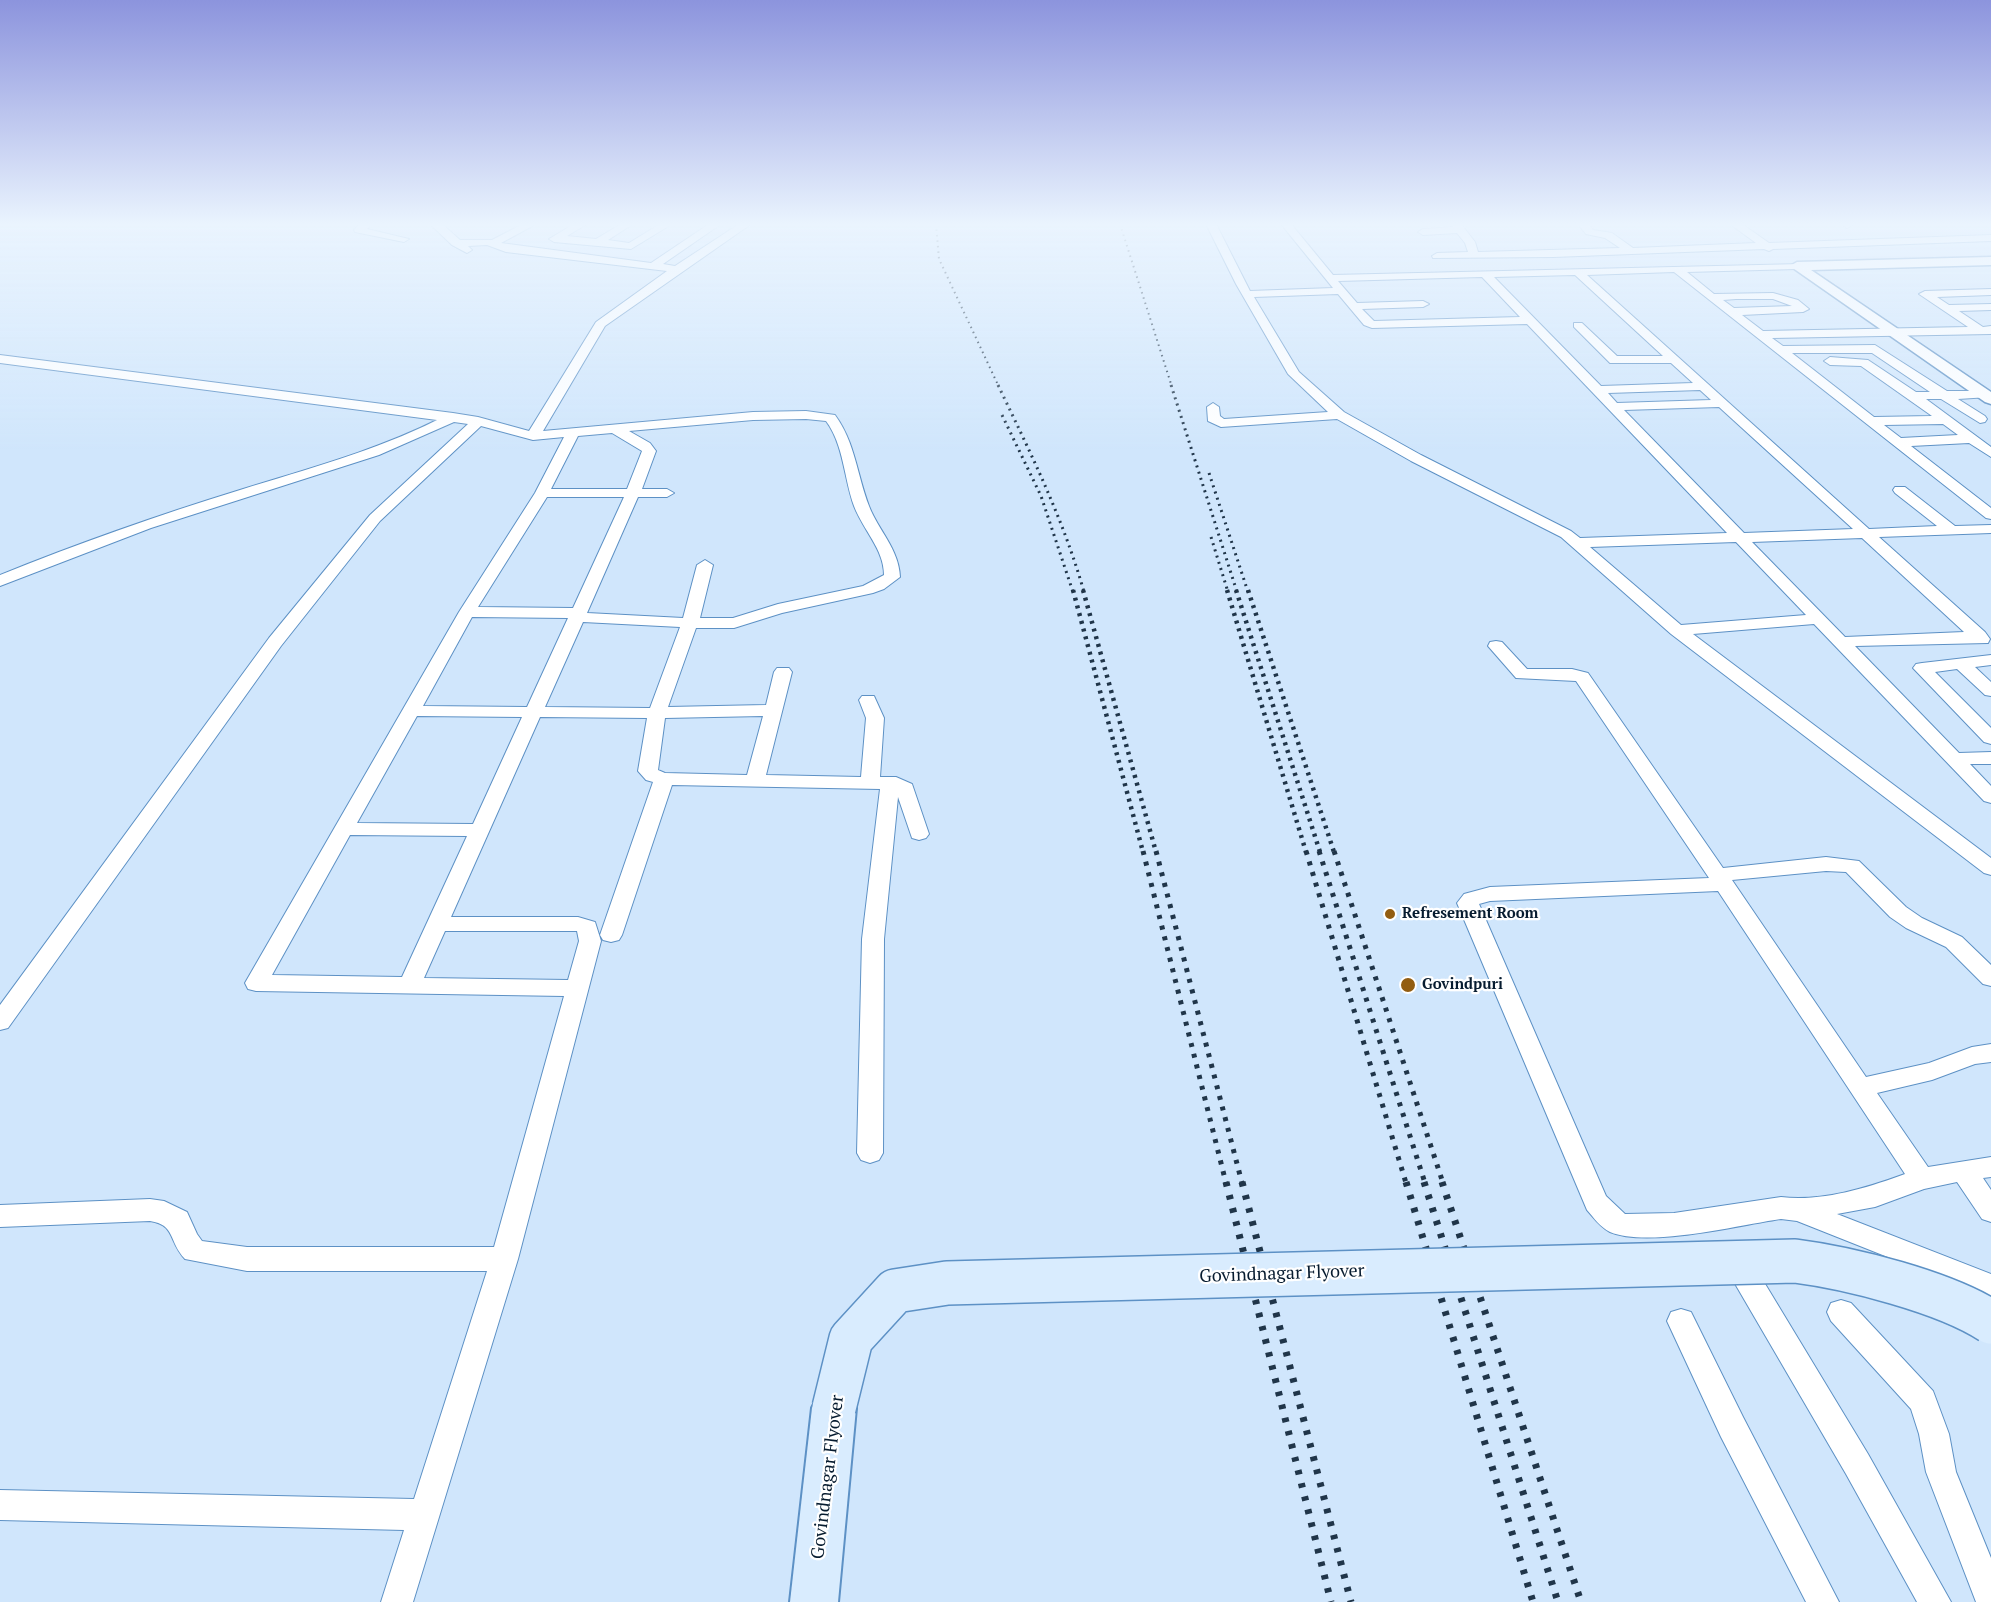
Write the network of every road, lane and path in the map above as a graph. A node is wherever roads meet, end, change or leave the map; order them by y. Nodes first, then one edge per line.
1 (635, 299) edge
2 (1250, 299) edge
3 (1348, 299) edge
4 (1419, 299) edge
5 (1510, 299) edge
6 (1608, 299) edge
7 (1715, 299) edge
8 (1790, 299) edge
9 (1844, 299) edge
10 (1931, 299) edge
11 (1423, 304) junction
12 (1354, 306) junction
13 (1991, 307) edge
14 (1946, 308) junction
15 (1731, 312) junction
16 (1531, 320) junction
17 (1441, 324) junction
18 (1578, 325) dead end
19 (1985, 330) edge
20 (1891, 331) junction
21 (1760, 334) junction
22 (1780, 350) junction
23 (0, 359) edge
24 (1675, 359) junction
25 (1796, 362) junction
26 (1704, 386) junction
27 (1597, 390) junction
28 (1946, 395) junction
29 (1913, 396) junction
30 (1988, 397) edge
31 (1722, 403) junction
32 (1213, 406) dead end
33 (1613, 407) junction
34 (1339, 415) junction
35 (453, 417) junction
36 (1980, 419) dead end
37 (1945, 420) junction
38 (478, 421) junction
39 (1871, 421) junction
40 (617, 430) junction
41 (573, 433) junction
42 (533, 436) junction
43 (1971, 439) junction
44 (1898, 442) junction
45 (1991, 453) edge
46 (1900, 490) dead end
47 (542, 493) junction
48 (633, 493) junction
49 (667, 493) dead end
50 (1987, 508) edge
51 (1991, 529) edge
52 (1952, 531) junction
53 (1867, 534) junction
54 (1740, 539) junction
55 (1575, 543) junction
56 (705, 565) dead end
57 (0, 581) edge
58 (467, 612) junction
59 (578, 615) junction
60 (1817, 619) junction
61 (690, 623) junction
62 (1677, 630) junction
63 (1840, 642) junction
64 (1985, 642) edge
65 (1496, 646) dead end
66 (1991, 660) edge
67 (1960, 663) junction
68 (783, 672) dead end
69 (1991, 691) edge
70 (868, 700) dead end
71 (773, 710) junction
72 (411, 711) junction
73 (532, 712) junction
74 (659, 713) junction
75 (1991, 738) edge
76 (1991, 758) edge
77 (1954, 759) junction
78 (664, 779) junction
79 (754, 780) junction
80 (880, 782) junction
81 (1991, 797) edge
82 (344, 829) junction
83 (479, 830) junction
84 (919, 834) dead end
85 (1991, 868) edge
86 (1721, 880) junction
87 (436, 924) junction
88 (611, 935) dead end
89 (1991, 978) edge
90 (409, 986) junction
91 (578, 988) junction
92 (0, 1022) edge
93 (1991, 1053) edge
94 (1862, 1087) junction
95 (870, 1153) dead end
96 (1991, 1167) edge
97 (1963, 1170) junction
98 (1922, 1179) junction
99 (1799, 1210) junction
100 (1991, 1210) edge
101 (0, 1216) edge
102 (504, 1259) junction
103 (1737, 1262) junction
104 (1991, 1286) edge
105 (1842, 1312) dead end
106 (1681, 1321) dead end
107 (1991, 1322) edge
108 (0, 1505) edge
109 (423, 1515) junction
110 (1991, 1599) edge
111 (397, 1602) edge
112 (814, 1602) edge
113 (1822, 1602) edge
114 (1935, 1602) edge

1 - 42 street
2 - 34 street
3 - 12 street
4 - 11 street
5 - 16 street
6 - 24 street
7 - 15 street
8 - 15 street
9 - 20 street
10 - 14 street
11 - 12 street
11 - 17 street
12 - 17 street
13 - 14 street
14 - 19 street
15 - 21 street
16 - 17 street
16 - 27 street
18 - 24 street
19 - 20 street
20 - 21 street
20 - 30 street
21 - 22 street
22 - 25 street
22 - 28 street
23 - 35 street
24 - 26 street
25 - 29 street
25 - 39 street
26 - 27 street
26 - 31 street
27 - 33 street
28 - 29 street
28 - 30 street
28 - 36 street
29 - 37 street
31 - 33 street
31 - 53 street
32 - 34 street
33 - 54 street
34 - 55 street
35 - 38 street
35 - 57 street
37 - 39 street
37 - 43 street
38 - 42 street
38 - 92 street
39 - 44 street
40 - 41 street
40 - 48 street
40 - 61 street
41 - 42 street
41 - 47 street
43 - 44 street
43 - 45 street
44 - 50 street
46 - 52 street
47 - 48 street
47 - 58 street
48 - 49 street
48 - 59 street
51 - 52 street
52 - 53 street
53 - 54 street
53 - 64 street
54 - 55 street
54 - 60 street
55 - 62 street
56 - 61 street
58 - 59 street
58 - 72 street
59 - 61 street
59 - 73 street
60 - 62 street
60 - 63 street
61 - 74 street
62 - 85 street
63 - 64 street
63 - 77 street
65 - 86 street
66 - 67 street
67 - 69 street
67 - 75 street
68 - 71 street
70 - 80 street
71 - 74 street
71 - 79 street
72 - 73 street
72 - 82 street
73 - 74 street
73 - 83 street
74 - 78 street
76 - 77 street
77 - 81 street
78 - 79 street
78 - 88 street
79 - 80 street
80 - 84 street
80 - 95 street
82 - 83 street
82 - 90 street
83 - 87 street
86 - 89 street
86 - 94 street
86 - 99 street
87 - 90 street
87 - 91 street
90 - 91 street
91 - 102 street
93 - 94 street
94 - 98 street
96 - 97 street
97 - 98 street
97 - 100 street
98 - 99 street
99 - 104 street
101 - 102 street
102 - 109 street
103 - 107 main road, Govindnagar Flyover, bridge
103 - 112 main road, Govindnagar Flyover, bridge
103 - 114 street
105 - 110 street
106 - 113 street
108 - 109 street
109 - 111 street

